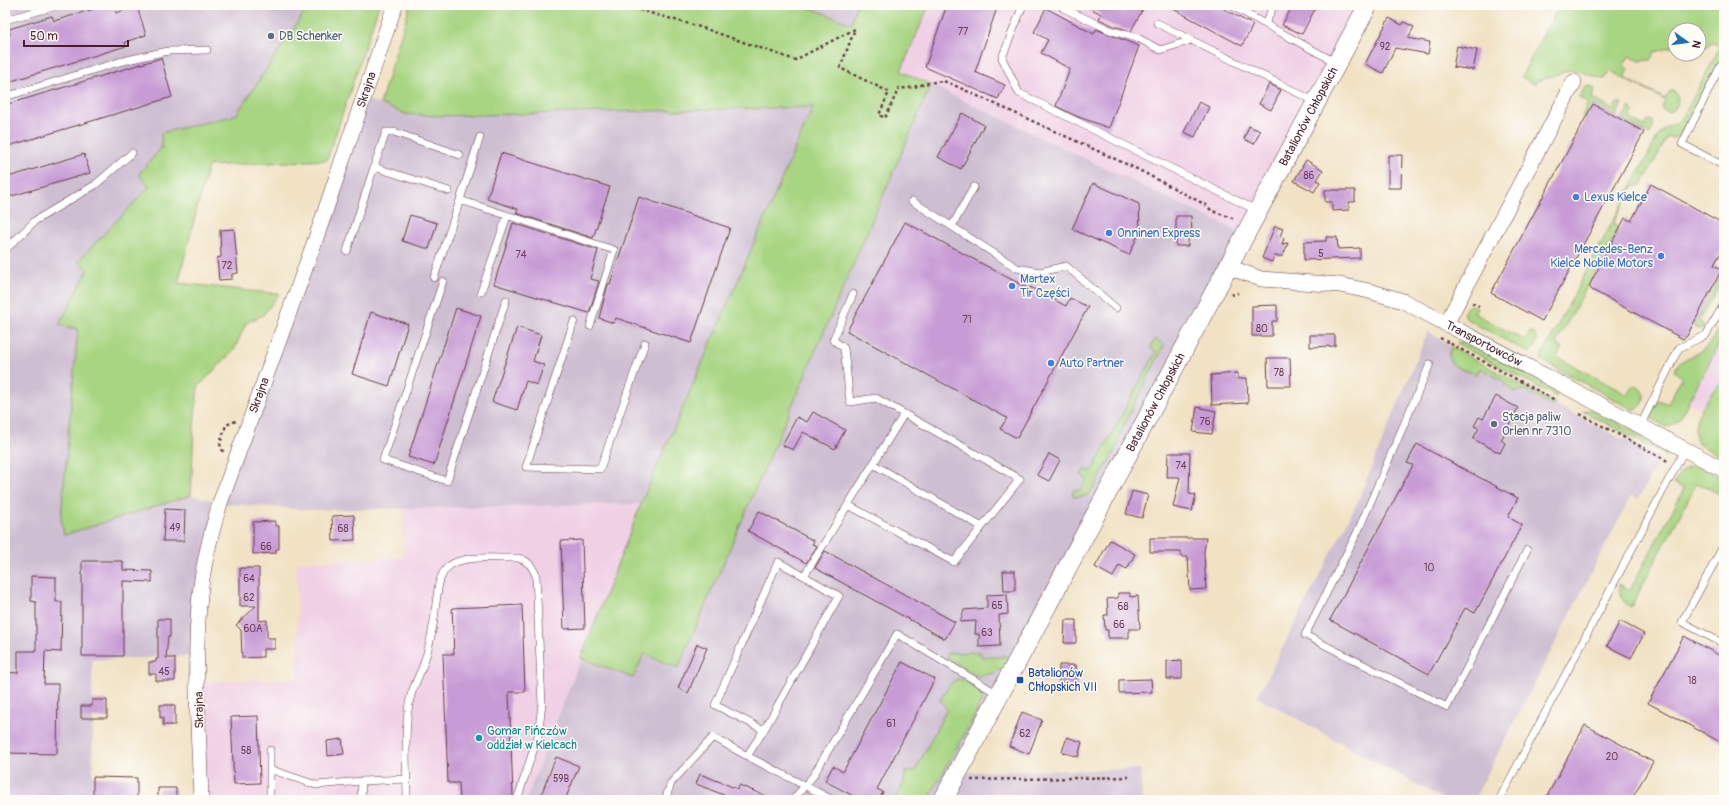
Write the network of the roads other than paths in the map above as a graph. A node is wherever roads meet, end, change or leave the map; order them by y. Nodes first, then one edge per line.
1 (60, 5) edge
2 (395, 5) edge
3 (1023, 5) edge
4 (1230, 5) edge
5 (1274, 5) edge
6 (1368, 5) edge
7 (1063, 8) dead end
8 (5, 20) edge
9 (1157, 23) dead end
10 (1265, 24) junction
11 (1192, 40) junction
12 (207, 50) dead end
13 (1338, 63) junction
14 (1724, 67) edge
15 (1574, 82) dead end
16 (5, 97) edge
17 (1316, 102) junction
18 (480, 137) dead end
19 (132, 153) dead end
20 (460, 155) dead end
21 (1724, 166) edge
22 (374, 167) junction
23 (974, 186) dead end
24 (449, 191) dead end
25 (460, 200) junction
26 (912, 201) dead end
27 (507, 216) junction
28 (1254, 219) junction
29 (952, 226) junction
30 (5, 250) edge
31 (347, 251) dead end
32 (1229, 267) junction
33 (434, 278) dead end
34 (443, 281) dead end
35 (481, 292) dead end
36 (853, 294) dead end
37 (506, 300) dead end
38 (1724, 304) edge
39 (1116, 308) dead end
40 (574, 321) dead end
41 (1446, 324) junction
42 (590, 326) dead end
43 (645, 343) dead end
44 (1430, 364) dead end
45 (904, 414) junction
46 (1640, 426) junction
47 (1685, 449) junction
48 (873, 464) junction
49 (1724, 470) edge
50 (848, 505) junction
51 (982, 527) junction
52 (1724, 545) edge
53 (1527, 550) dead end
54 (804, 576) junction
55 (5, 588) edge
56 (5, 609) edge
57 (1724, 644) edge
58 (999, 695) junction
59 (764, 730) junction
60 (270, 750) dead end
61 (747, 756) junction
62 (270, 771) junction
63 (407, 779) junction
64 (362, 780) junction
65 (805, 786) junction
66 (201, 800) edge
67 (270, 800) edge
68 (361, 800) edge
69 (407, 800) edge
70 (517, 800) edge
71 (664, 800) edge
72 (793, 800) edge
73 (832, 800) edge
74 (943, 800) edge
75 (1499, 800) edge

1 - 8 lane
2 - 66 street, Skrajna
3 - 28 lane
4 - 10 lane
5 - 10 lane
6 - 13 street, Batalionów Chłopskich
7 - 11 lane
9 - 11 lane
10 - 13 lane
11 - 17 lane
12 - 16 lane
13 - 17 street, Batalionów Chłopskich
14 - 21 lane
15 - 41 street
17 - 28 street, Batalionów Chłopskich
18 - 25 lane
19 - 30 lane
20 - 22 lane
22 - 24 lane
22 - 31 lane
23 - 29 lane
25 - 27 lane
25 - 33 lane
26 - 29 lane
27 - 35 lane
27 - 42 lane
28 - 32 street, Batalionów Chłopskich
29 - 39 lane
32 - 41 street, Transportowców
32 - 58 street, Batalionów Chłopskich
34 - 37 lane
36 - 45 lane
38 - 46 lane
40 - 43 lane
41 - 46 street, Transportowców
44 - 53 lane
45 - 48 lane
45 - 51 lane
46 - 47 street, Transportowców
47 - 49 street, Transportowców
47 - 75 lane
48 - 50 lane
48 - 51 lane
50 - 51 lane
50 - 54 lane
52 - 57 lane
54 - 59 lane
54 - 59 lane
55 - 56 lane
58 - 65 lane
58 - 74 street, Batalionów Chłopskich
59 - 61 lane
60 - 62 lane
61 - 65 lane
61 - 71 lane
62 - 64 lane
62 - 67 lane
63 - 64 lane
63 - 69 lane
63 - 70 lane
64 - 68 lane
65 - 72 lane
65 - 73 lane

